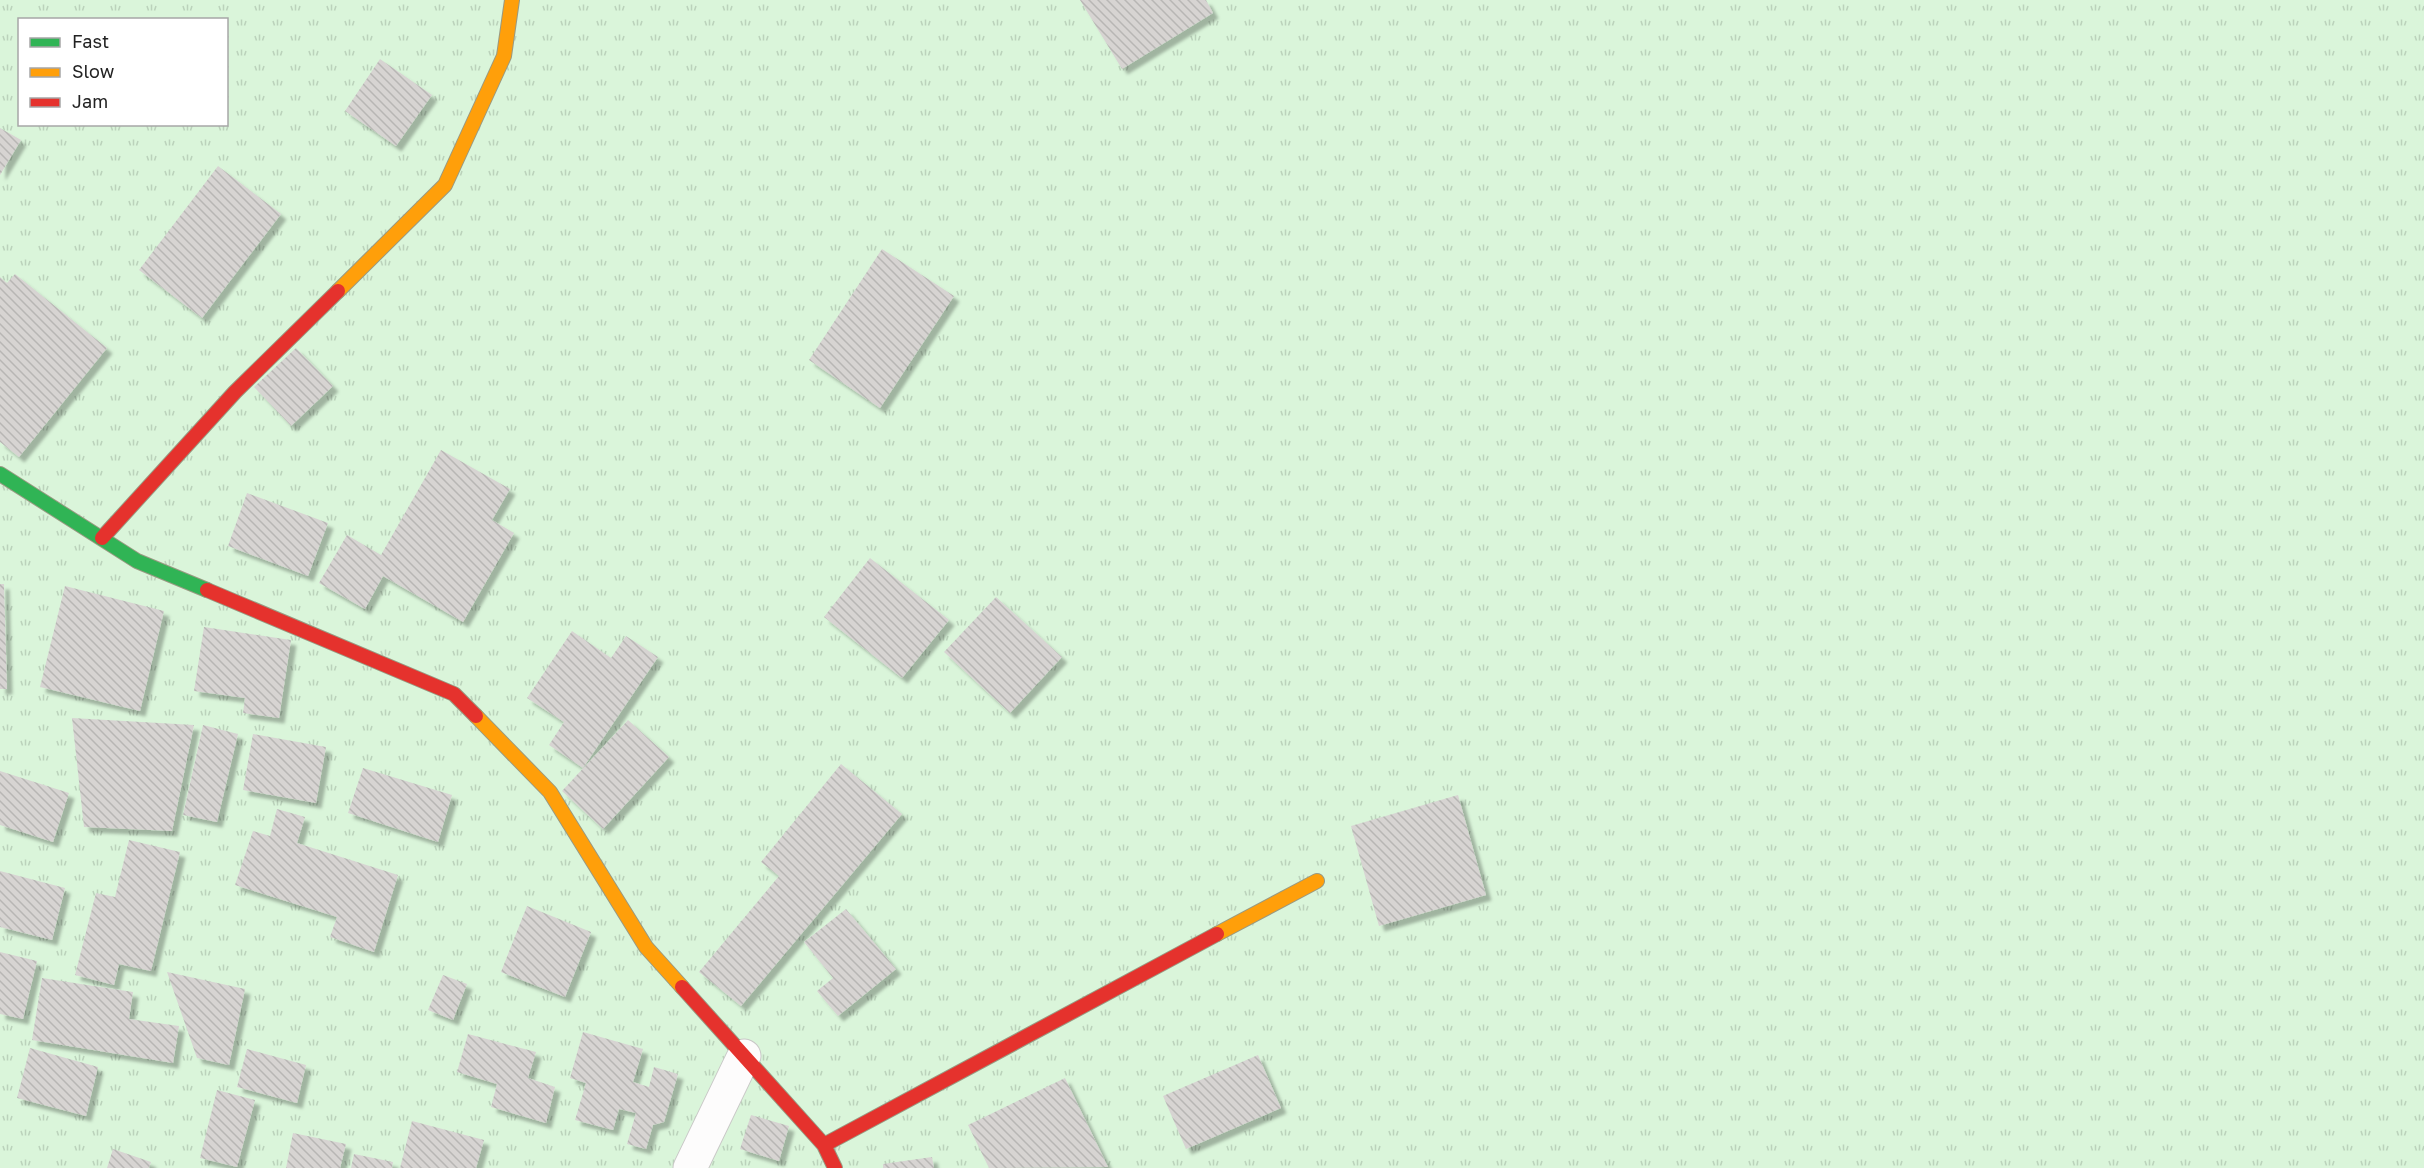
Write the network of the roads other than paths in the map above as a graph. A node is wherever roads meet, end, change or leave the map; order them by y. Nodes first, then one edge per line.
1 (512, 0) edge
2 (0, 474) edge
3 (102, 538) junction
4 (1317, 881) dead end
5 (744, 1056) junction
6 (824, 1145) junction
7 (690, 1168) edge
8 (835, 1168) edge

1 - 3 street
2 - 3 street
3 - 5 street
4 - 6 street
5 - 6 street
5 - 7 street
6 - 8 street

